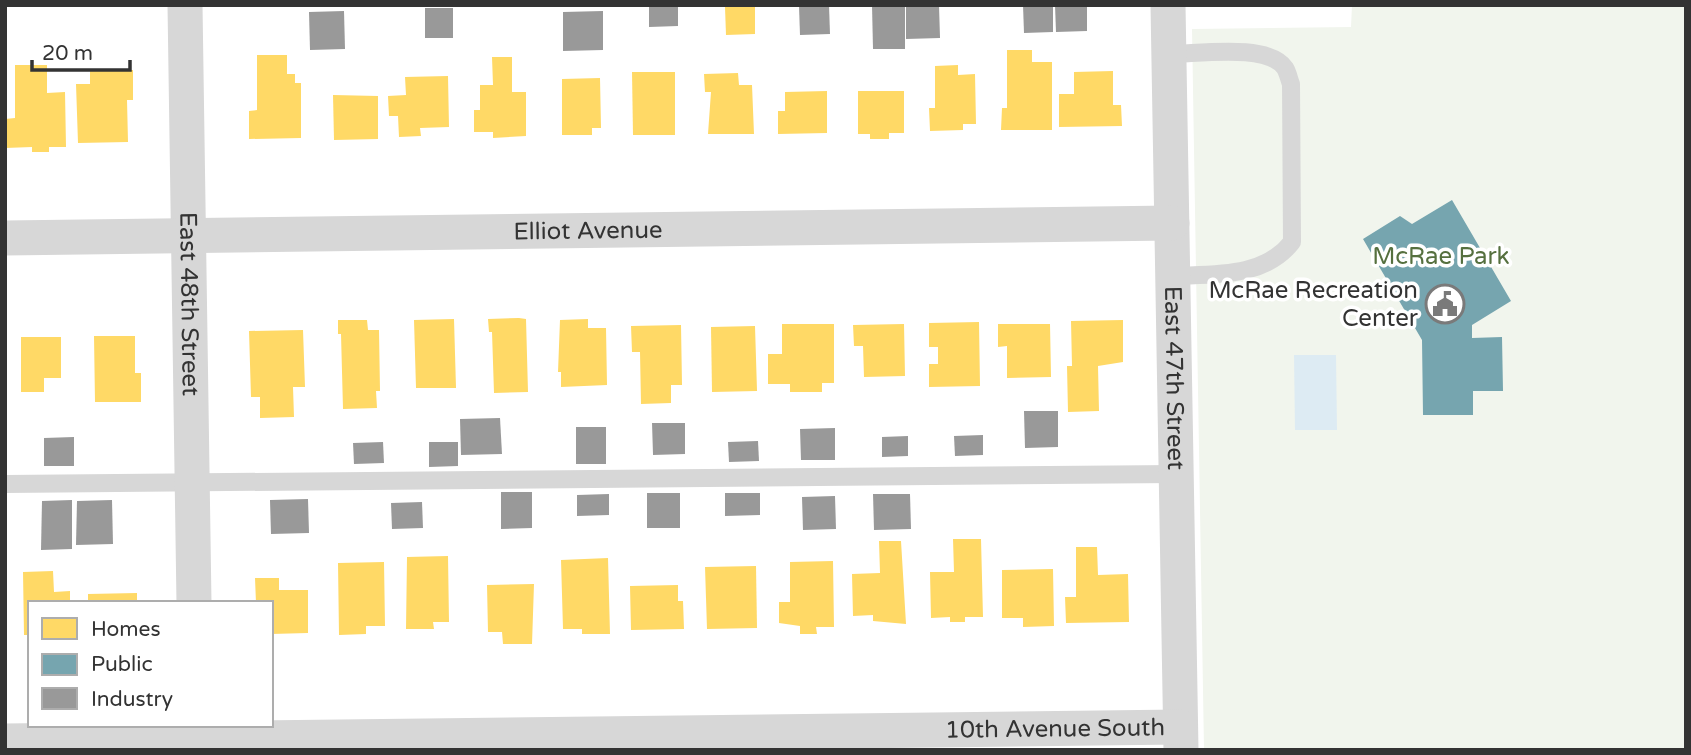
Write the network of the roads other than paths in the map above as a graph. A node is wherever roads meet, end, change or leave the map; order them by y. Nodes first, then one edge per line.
1 (185, 5) edge
2 (1168, 5) edge
3 (1170, 54) junction
4 (1172, 223) junction
5 (189, 234) junction
6 (5, 238) edge
7 (1172, 276) junction
8 (1177, 474) junction
9 (192, 481) junction
10 (5, 484) edge
11 (194, 601) edge
12 (197, 738) edge
13 (1181, 738) edge
14 (5, 741) edge

1 - 5 street, East 48th Street
2 - 3 street, East 47th Street
3 - 4 street, East 47th Street
3 - 7 lane
4 - 5 street, Elliot Avenue
4 - 7 street, East 47th Street
5 - 6 street, Elliot Avenue
5 - 9 street, East 48th Street
7 - 8 street, East 47th Street
8 - 9 lane
8 - 13 street, East 47th Street
9 - 10 lane
9 - 11 street, East 48th Street
12 - 13 street, 10th Avenue South
12 - 14 street, 10th Avenue South

